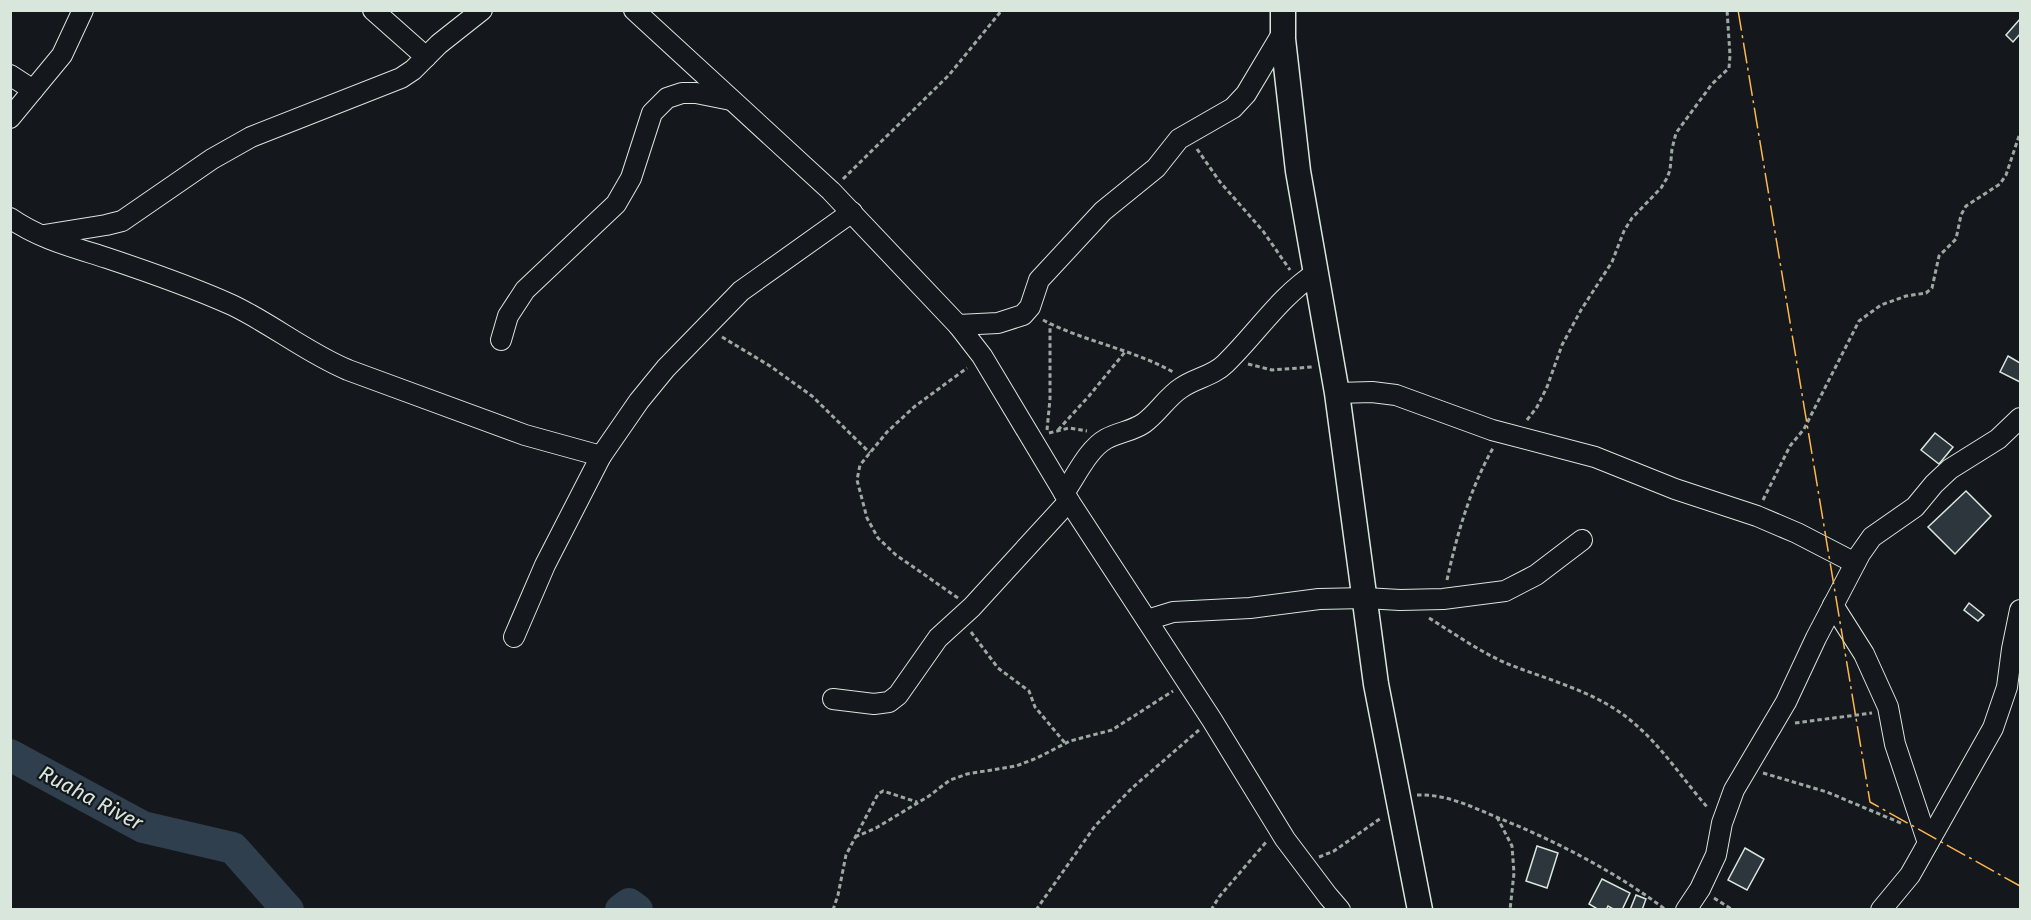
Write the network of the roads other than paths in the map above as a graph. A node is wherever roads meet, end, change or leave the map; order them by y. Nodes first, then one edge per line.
1 (83, 10) edge
2 (374, 10) edge
3 (482, 10) edge
4 (634, 10) edge
5 (1283, 21) edge
6 (426, 57) junction
7 (10, 75) edge
8 (33, 90) junction
9 (731, 100) junction
10 (10, 118) edge
11 (852, 212) junction
12 (10, 218) edge
13 (41, 236) junction
14 (1307, 278) junction
15 (958, 325) junction
16 (501, 340) dead end
17 (1337, 393) junction
18 (2020, 418) edge
19 (601, 456) junction
20 (1067, 497) junction
21 (1582, 540) dead end
22 (1855, 563) junction
23 (1365, 598) junction
24 (1833, 605) junction
25 (2020, 610) edge
26 (1147, 620) junction
27 (514, 637) dead end
28 (834, 699) dead end
29 (1927, 838) junction
30 (1340, 909) edge
31 (1420, 909) edge
32 (1686, 909) edge
33 (1881, 909) edge

1 - 8 street
2 - 6 street
3 - 6 street
4 - 9 street
5 - 14 main road
5 - 15 street
6 - 13 street
7 - 8 street
8 - 10 street
9 - 11 street
9 - 16 street
11 - 15 street
11 - 19 street
12 - 13 street
13 - 19 street
14 - 17 main road
14 - 20 street
15 - 20 street
17 - 22 street
17 - 23 main road
18 - 22 street
19 - 27 street
20 - 26 street
20 - 28 street
21 - 23 street
22 - 24 street
23 - 26 street
23 - 31 main road
24 - 29 street
24 - 32 street
25 - 29 street
26 - 30 street
29 - 33 street

